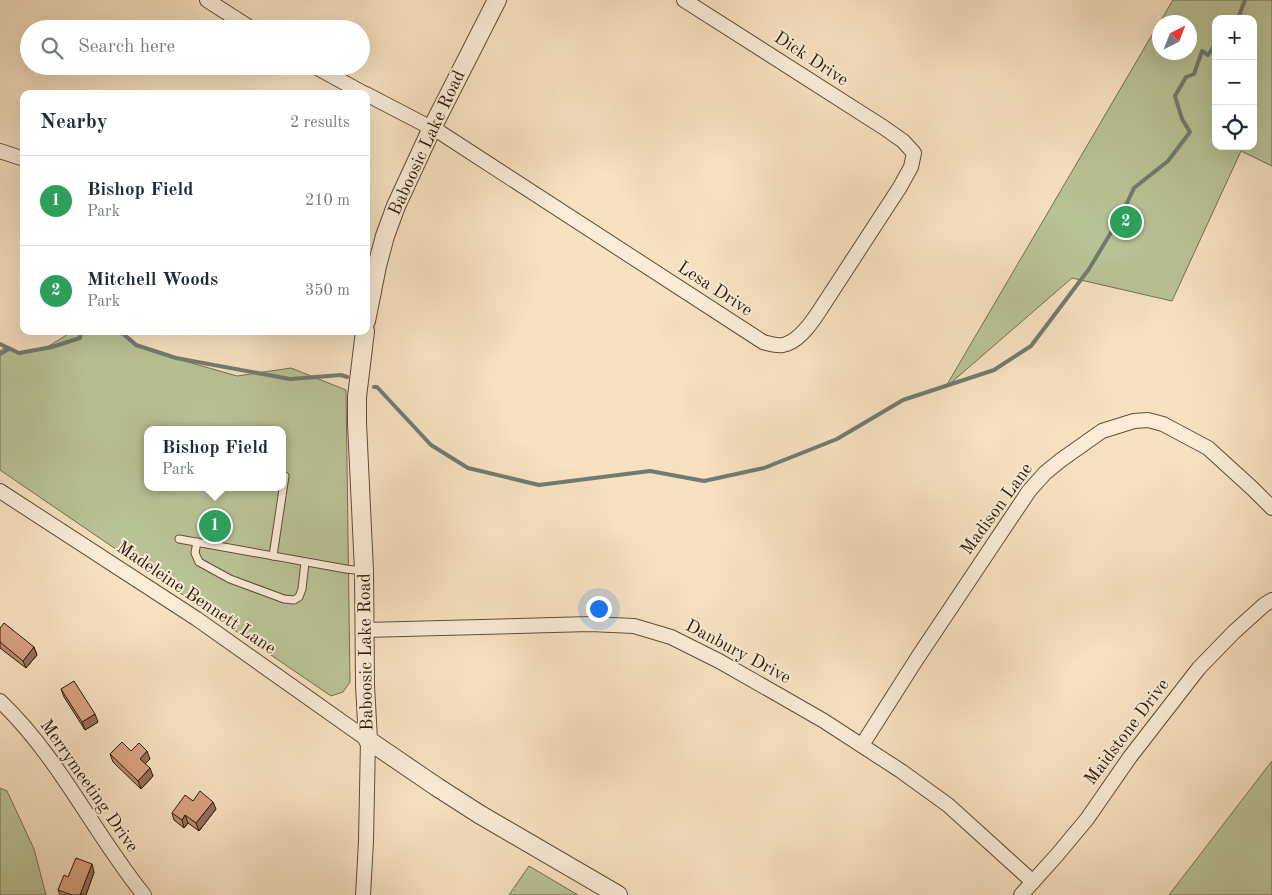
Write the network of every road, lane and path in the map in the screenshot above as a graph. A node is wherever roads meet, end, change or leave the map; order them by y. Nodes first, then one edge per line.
1 (207, 0) edge
2 (497, 0) edge
3 (684, 0) edge
4 (238, 20) edge
5 (330, 75) edge
6 (356, 90) edge
7 (370, 97) edge
8 (432, 128) junction
9 (0, 151) edge
10 (914, 153) joint
11 (20, 158) edge
12 (370, 301) edge
13 (364, 335) edge
14 (0, 491) edge
15 (283, 491) edge
16 (1272, 508) edge
17 (179, 539) dead end
18 (197, 542) junction
19 (273, 556) junction
20 (305, 562) junction
21 (364, 571) junction
22 (1269, 606) edge
23 (365, 630) junction
24 (0, 701) edge
25 (368, 740) junction
26 (862, 745) junction
27 (1033, 882) junction
28 (144, 895) edge
29 (363, 895) edge
30 (618, 895) edge
31 (1021, 895) edge

1 - 4 street
2 - 8 street, Baboosic Lake Road
3 - 10 street, Dick Drive
5 - 6 street, Lesa Drive
7 - 8 street, Lesa Drive
8 - 10 street, Lesa Drive
8 - 12 street, Baboosic Lake Road
9 - 11 street
13 - 21 street, Baboosic Lake Road
14 - 25 street, Madeleine Bennett Lane
15 - 19 lane
16 - 26 street, Madison Lane
17 - 18 lane
18 - 19 lane
18 - 20 lane
19 - 20 lane
20 - 21 lane
21 - 23 street, Baboosic Lake Road
22 - 27 street, Maidstone Drive
23 - 25 street, Baboosic Lake Road
23 - 26 street, Danbury Drive
24 - 28 street, Merrymeeting Drive
25 - 29 street
25 - 30 street, Baboosic Lake Road
26 - 27 street, Danbury Drive
27 - 31 street, Maidstone Drive

